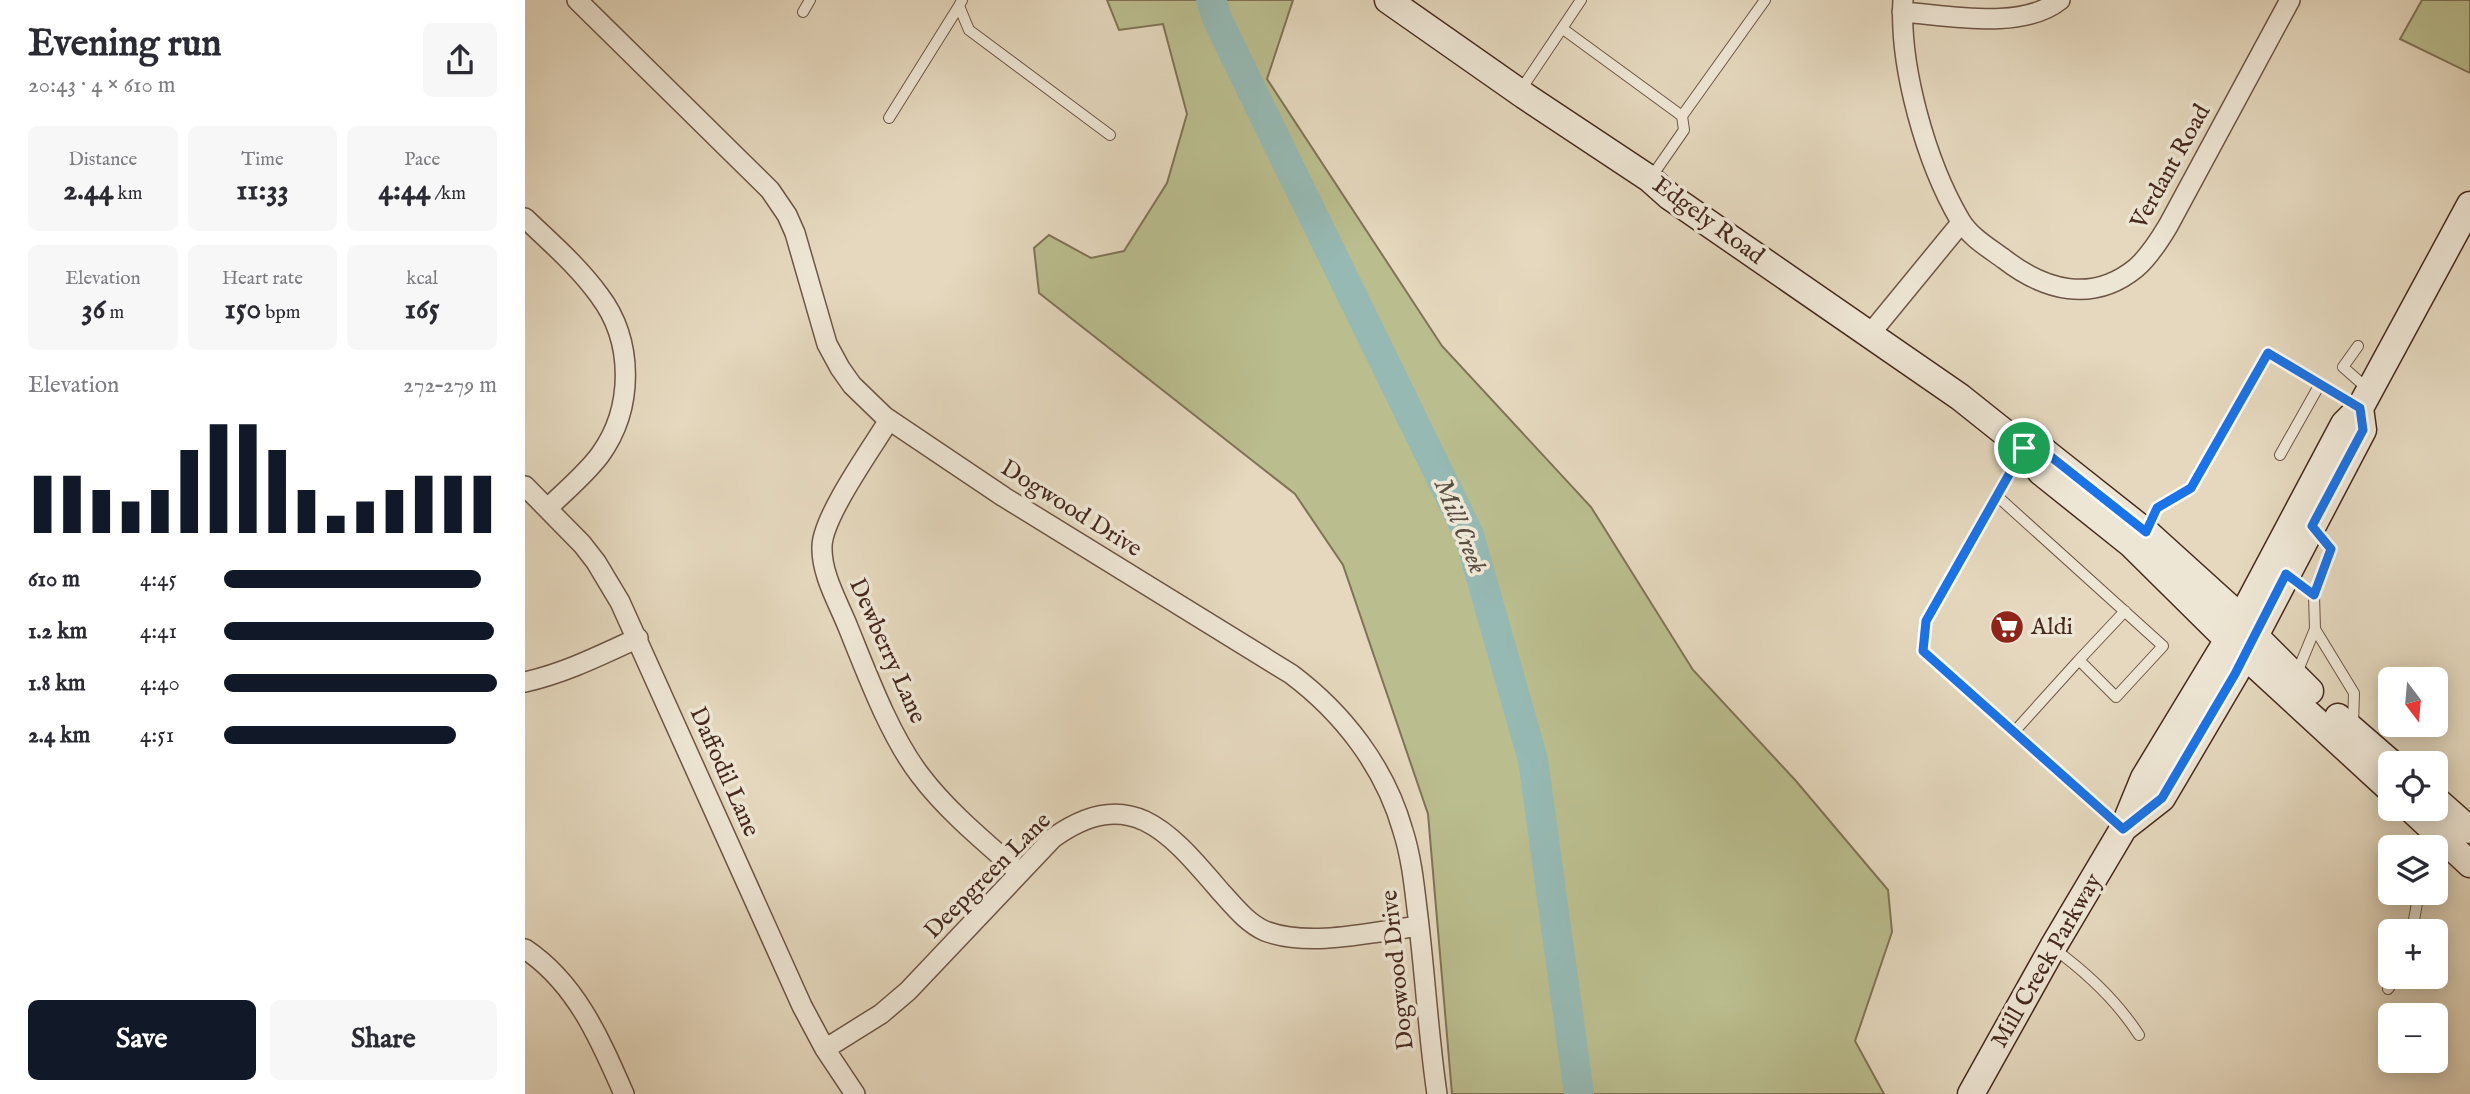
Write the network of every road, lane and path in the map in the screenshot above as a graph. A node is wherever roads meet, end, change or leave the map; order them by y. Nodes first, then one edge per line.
1 (577, 0) edge
2 (810, 0) edge
3 (1388, 0) edge
4 (1581, 0) edge
5 (1765, 0) edge
6 (2060, 0) edge
7 (2290, 0) edge
8 (961, 3) edge
9 (1902, 6) edge
10 (803, 12) dead end
11 (1563, 29) junction
12 (1519, 91) junction
13 (1682, 116) junction
14 (889, 118) dead end
15 (1110, 135) dead end
16 (1650, 179) junction
17 (2470, 205) edge
18 (525, 218) edge
19 (1961, 223) junction
20 (1870, 334) junction
21 (2358, 346) dead end
22 (2320, 384) junction
23 (2365, 399) junction
24 (889, 420) junction
25 (2024, 448) junction
26 (2280, 455) dead end
27 (525, 486) edge
28 (1997, 496) junction
29 (548, 508) junction
30 (2312, 526) junction
31 (2146, 532) junction
32 (2286, 574) junction
33 (2314, 595) junction
34 (2125, 611) junction
35 (2315, 629) junction
36 (2242, 637) junction
37 (638, 638) junction
38 (2079, 660) junction
39 (2295, 677) junction
40 (525, 682) edge
41 (2353, 731) junction
42 (2014, 732) junction
43 (2378, 752) edge
44 (2378, 777) edge
45 (2448, 811) edge
46 (2420, 821) edge
47 (2123, 829) junction
48 (2470, 830) edge
49 (2430, 835) edge
50 (2448, 850) edge
51 (2470, 864) edge
52 (1019, 872) junction
53 (1419, 926) junction
54 (2053, 947) junction
55 (525, 949) edge
56 (2139, 1035) dead end
57 (825, 1049) junction
58 (624, 1094) edge
59 (855, 1094) edge
60 (1437, 1094) edge
61 (1971, 1094) edge

1 - 24 street, Dogwood Drive
2 - 10 lane
3 - 12 main road, Edgely Road
4 - 11 lane
5 - 13 lane
6 - 9 street
7 - 19 street, Verdant Road
8 - 14 lane
8 - 15 lane
9 - 19 street, Verdant Road
11 - 12 lane
11 - 13 lane
12 - 16 main road, Edgely Road
13 - 16 lane
16 - 20 main road, Edgely Road
17 - 23 main road
18 - 29 street
19 - 20 street
20 - 25 main road, Edgely Road
21 - 23 lane
22 - 23 lane
22 - 26 lane
22 - 31 lane
23 - 30 main road
23 - 36 main road
24 - 52 street, Dewberry Lane
24 - 53 street, Dogwood Drive
25 - 28 lane
25 - 31 main road, Edgely Road
25 - 36 main road, Edgely Road
27 - 29 street, Daffodil Lane
28 - 34 lane
28 - 42 lane
29 - 37 street, Daffodil Lane
30 - 32 main road
30 - 33 lane
31 - 36 main road, Edgely Road
32 - 33 lane
32 - 36 main road
33 - 35 lane
34 - 38 lane
34 - 38 lane
35 - 39 lane
35 - 41 lane
36 - 39 main road, Edgely Road
36 - 44 main road, Edgely Road
36 - 47 main road, Mill Creek Parkway
37 - 40 street
37 - 57 street, Daffodil Lane
38 - 42 lane
39 - 41 main road, Edgely Road
41 - 43 main road, Edgely Road
42 - 47 lane
45 - 48 main road
46 - 49 main road
47 - 54 main road, Mill Creek Parkway
50 - 51 main road
52 - 53 street, Deepgreen Lane
52 - 57 street, Deepgreen Lane
53 - 60 street, Dogwood Drive
54 - 56 lane
54 - 61 main road, Mill Creek Parkway
55 - 58 street
57 - 59 street, Daffodil Lane

